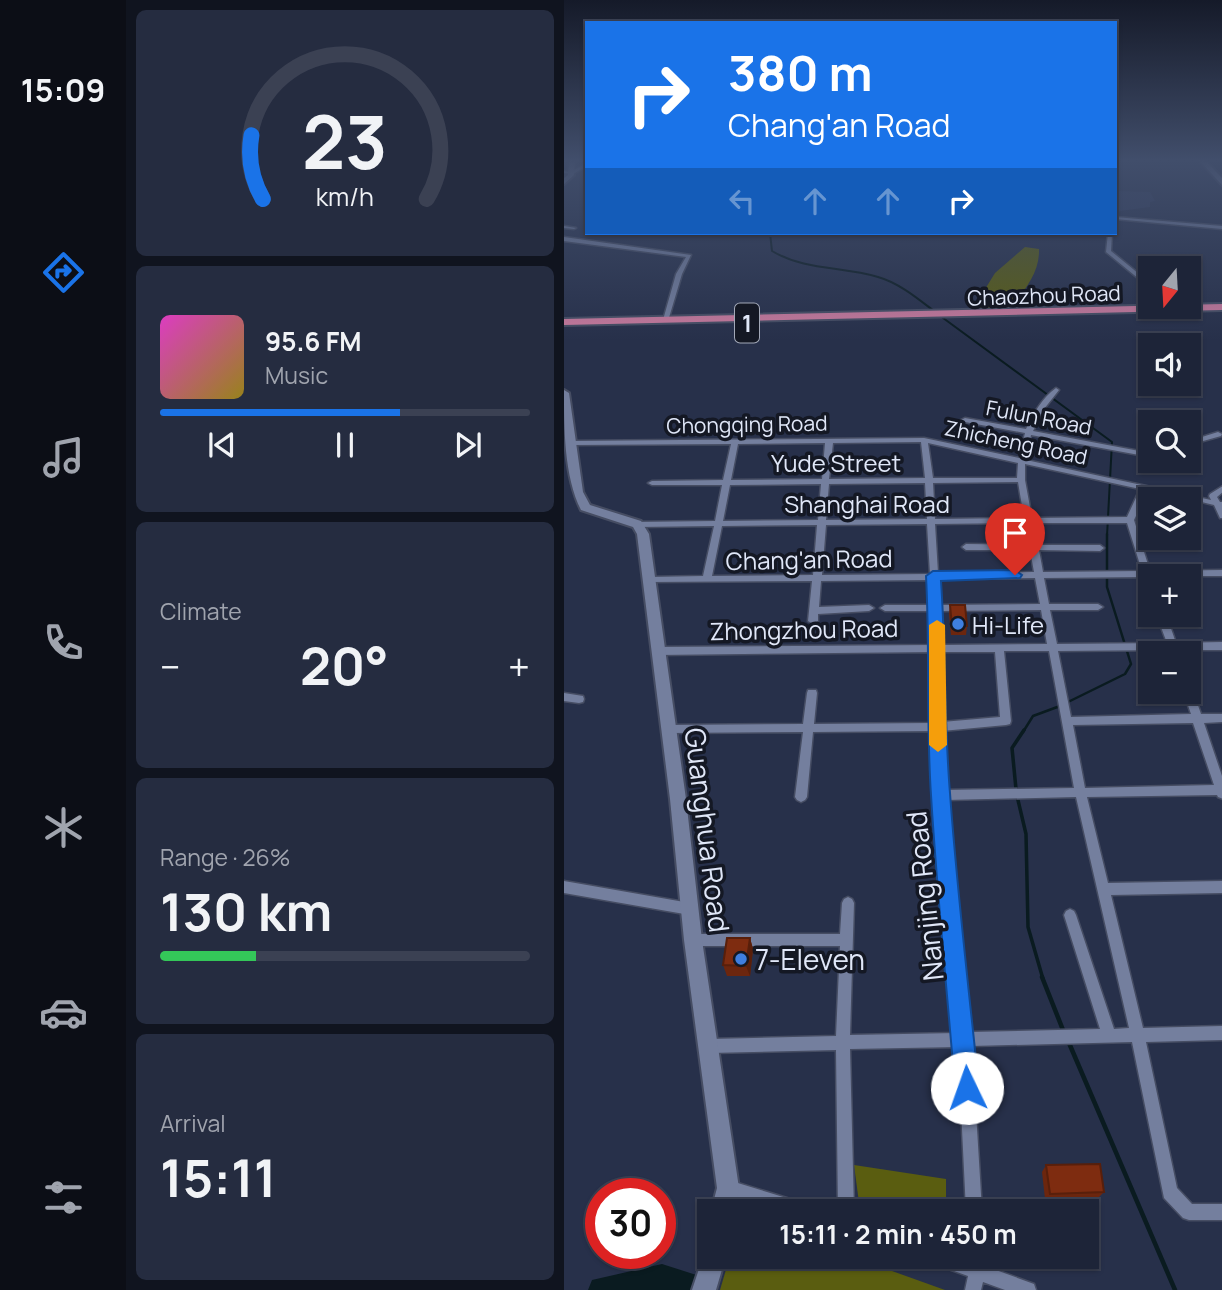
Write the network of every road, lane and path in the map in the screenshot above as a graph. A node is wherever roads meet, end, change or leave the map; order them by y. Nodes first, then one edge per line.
1 (1139, 220) edge
2 (564, 227) edge
3 (574, 228) dead end
4 (1223, 228) edge
5 (1110, 235) edge
6 (564, 239) edge
7 (1138, 276) edge
8 (1201, 310) edge
9 (1223, 310) edge
10 (1138, 311) edge
11 (926, 319) junction
12 (666, 320) junction
13 (564, 324) edge
14 (1054, 391) dead end
15 (564, 393) edge
16 (965, 420) dead end
17 (1028, 432) junction
18 (1218, 434) dead end
19 (1201, 439) edge
20 (924, 440) junction
21 (829, 441) junction
22 (736, 442) junction
23 (572, 443) junction
24 (1138, 453) edge
25 (1020, 460) junction
26 (929, 480) junction
27 (1021, 480) junction
28 (826, 481) junction
29 (728, 482) junction
30 (652, 483) dead end
31 (1141, 487) edge
32 (1223, 488) edge
33 (1201, 500) edge
34 (1138, 503) edge
35 (1219, 504) edge
36 (1223, 516) edge
37 (1130, 520) junction
38 (1030, 521) junction
39 (822, 522) junction
40 (931, 522) junction
41 (719, 523) junction
42 (637, 524) junction
43 (966, 547) dead end
44 (1034, 547) junction
45 (1100, 548) dead end
46 (1144, 564) edge
47 (1201, 573) edge
48 (1223, 573) edge
49 (1038, 574) junction
50 (1138, 574) edge
51 (933, 576) junction
52 (817, 578) junction
53 (707, 579) junction
54 (650, 580) junction
55 (1098, 607) dead end
56 (870, 608) dead end
57 (885, 608) dead end
58 (936, 608) junction
59 (1045, 608) junction
60 (1053, 646) junction
61 (1223, 646) edge
62 (999, 647) junction
63 (1138, 647) edge
64 (938, 648) junction
65 (1201, 648) edge
66 (657, 651) junction
67 (812, 693) dead end
68 (564, 697) edge
69 (579, 699) dead end
70 (1193, 704) edge
71 (1067, 718) junction
72 (1223, 718) edge
73 (1198, 719) junction
74 (937, 727) junction
75 (807, 728) junction
76 (667, 729) junction
77 (1080, 791) junction
78 (1222, 792) edge
79 (940, 795) junction
80 (801, 797) dead end
81 (564, 887) edge
82 (1223, 887) edge
83 (1103, 889) junction
84 (849, 903) dead end
85 (690, 909) junction
86 (1070, 915) dead end
87 (693, 940) junction
88 (847, 940) junction
89 (1223, 1033) edge
90 (1137, 1034) junction
91 (1109, 1035) junction
92 (965, 1039) junction
93 (843, 1041) junction
94 (710, 1046) junction
95 (728, 1188) junction
96 (726, 1199) edge
97 (764, 1199) edge
98 (846, 1199) edge
99 (973, 1199) edge
100 (1223, 1212) edge
101 (711, 1269) edge
102 (976, 1269) edge
103 (987, 1269) edge
104 (705, 1290) edge
105 (973, 1290) edge
106 (1028, 1290) edge

1 - 4 street
2 - 3 street
5 - 7 street
6 - 12 street
8 - 9 main road, Chaozhou Road / 1
10 - 11 main road, Chaozhou Road / 1
11 - 12 main road, 1
11 - 13 main road, 1
12 - 13 main road, 1
14 - 17 street
15 - 23 street
16 - 17 street, Fulun Road
17 - 24 street, Fulun Road
17 - 25 street
18 - 19 street
20 - 21 street, Chongqing Road
20 - 25 street, Zhicheng Road
20 - 26 street, Nanjing Road
21 - 22 street, Chongqing Road
21 - 28 street
22 - 23 street, Chongqing Road
22 - 29 street
23 - 42 street
25 - 27 street
25 - 31 street, Zhicheng Road
26 - 27 street, Yude Street
26 - 28 street, Yude Street
26 - 40 street, Nanjing Road
27 - 38 street
28 - 29 street, Yude Street
28 - 39 street
29 - 30 street, Yude Street
29 - 41 street
32 - 35 street
33 - 35 street, Zhicheng Road
34 - 37 street
35 - 36 street
37 - 38 street, Shanghai Road
37 - 46 street
38 - 40 street, Shanghai Road
38 - 44 street
39 - 40 street, Shanghai Road
39 - 41 street, Shanghai Road
39 - 52 street
40 - 51 street, Nanjing Road
41 - 42 street, Shanghai Road
41 - 53 street
42 - 54 street, Guanghua Road
43 - 44 street
44 - 45 street
44 - 49 street
47 - 48 street, Chang'an Road
49 - 50 street, Chang'an Road
49 - 51 street, Chang'an Road
49 - 59 street
51 - 52 street, Chang'an Road
51 - 58 street, Nanjing Road
52 - 53 street, Chang'an Road
52 - 56 street
53 - 54 street, Chang'an Road
54 - 66 street, Guanghua Road
55 - 59 street
57 - 58 street
58 - 59 street
58 - 64 street, Nanjing Road
59 - 60 street
60 - 62 street, Zhongzhou Road
60 - 63 street, Zhongzhou Road
60 - 71 street
61 - 65 street
62 - 64 street, Zhongzhou Road
62 - 74 street
64 - 66 street, Zhongzhou Road
64 - 74 street, Nanjing Road
66 - 76 street, Guanghua Road
67 - 75 street
68 - 69 street
70 - 73 street
71 - 73 street
71 - 77 street
72 - 73 street
73 - 78 street
74 - 75 street
74 - 79 street, Nanjing Road
75 - 76 street
75 - 80 street
76 - 85 street, Guanghua Road
77 - 78 street
77 - 79 street
77 - 83 street
79 - 92 street, Nanjing Road
81 - 85 street
82 - 83 street
83 - 90 street
84 - 88 street
85 - 87 street, Guanghua Road
86 - 91 street
87 - 88 street
87 - 94 street, Guanghua Road
88 - 93 street
89 - 90 street
90 - 91 street
90 - 100 street
91 - 92 street
92 - 93 street
92 - 99 street, Nanjing Road
93 - 94 street
93 - 98 street
94 - 95 street, Guanghua Road
95 - 96 street, Guanghua Road
95 - 97 street
101 - 104 street
102 - 105 street
103 - 106 street

